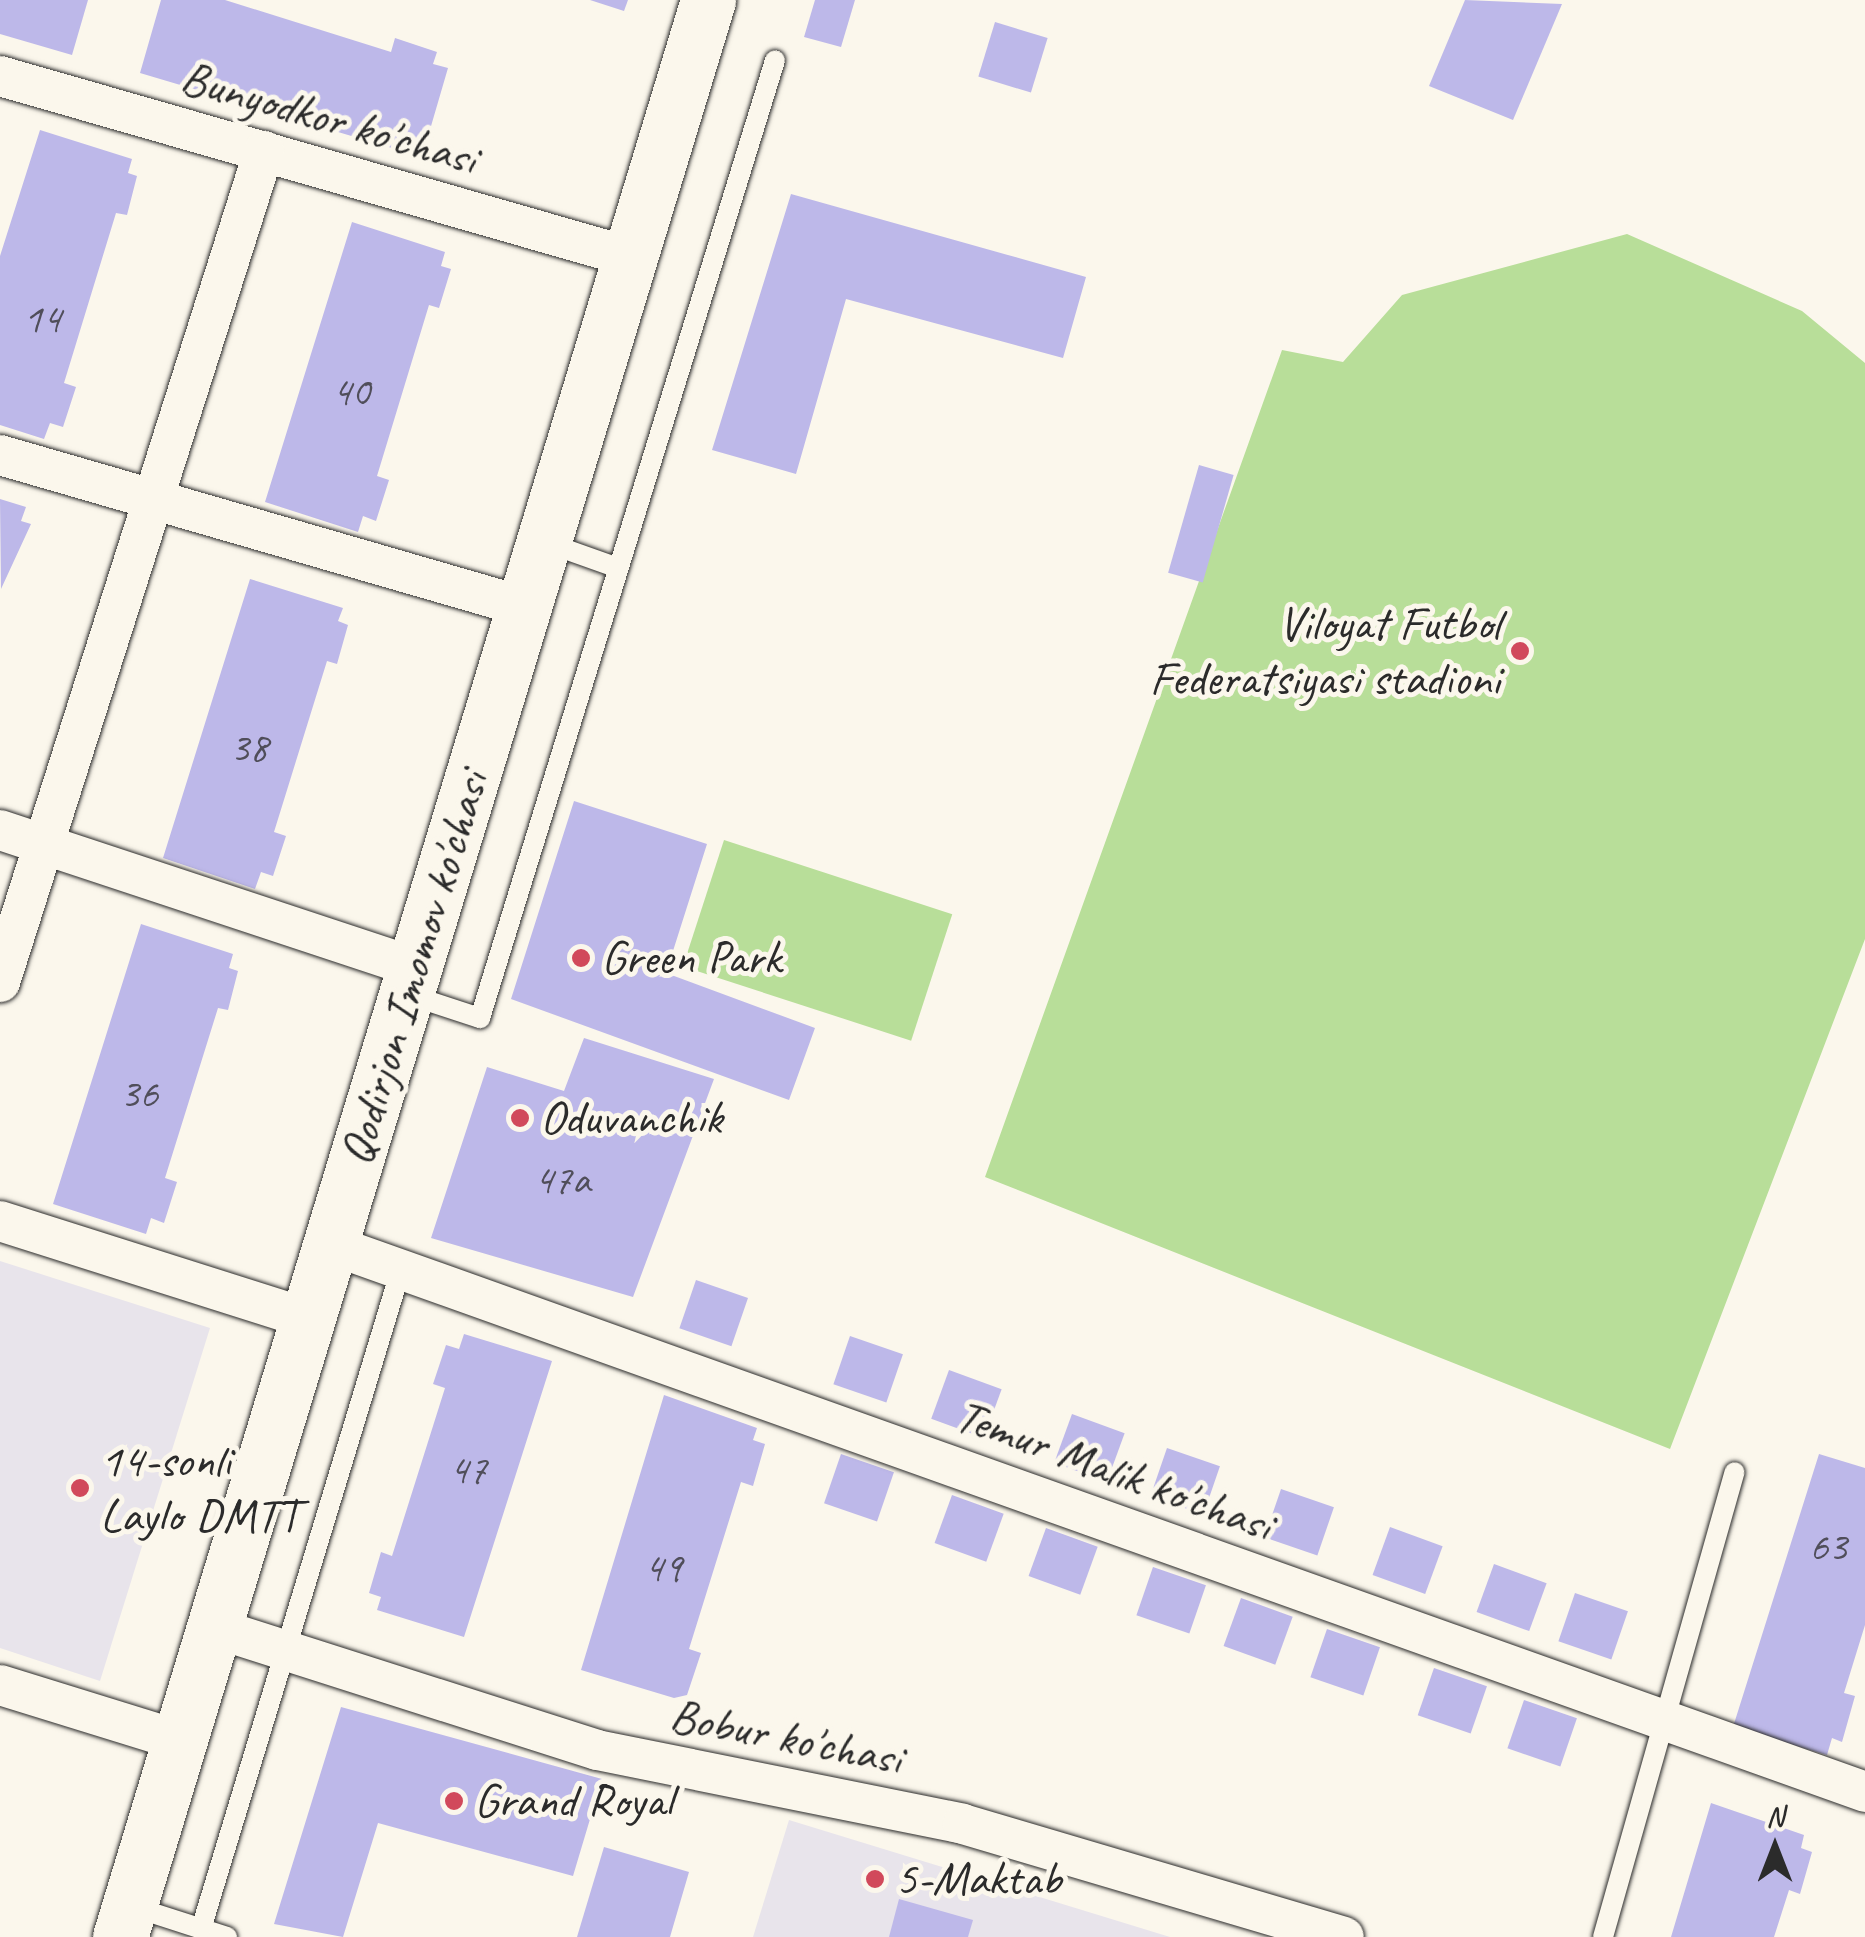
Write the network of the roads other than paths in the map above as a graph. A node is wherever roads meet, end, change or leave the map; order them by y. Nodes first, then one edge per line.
1 (708, 0) edge
2 (775, 60) dead end
3 (0, 76) edge
4 (264, 151) junction
5 (630, 258) junction
6 (0, 455) edge
7 (155, 498) junction
8 (545, 542) junction
9 (618, 568) junction
10 (526, 607) junction
11 (0, 830) edge
12 (44, 843) junction
13 (410, 980) junction
14 (0, 982) edge
15 (0, 1220) edge
16 (329, 1244) junction
17 (401, 1270) junction
18 (306, 1318) junction
19 (1734, 1472) dead end
20 (212, 1627) junction
21 (0, 1685) edge
22 (1661, 1719) junction
23 (178, 1740) junction
24 (1865, 1792) edge
25 (125, 1921) edge
26 (201, 1929) junction
27 (227, 1937) edge
28 (1344, 1937) edge
29 (1603, 1937) edge

1 - 5 street, Qodirjon Imomov ko'chasi
2 - 9 lane
3 - 4 street, Bunyodkor ko'chasi
4 - 5 street, Bunyodkor ko'chasi
4 - 7 street
5 - 8 street, Qodirjon Imomov ko'chasi
6 - 7 street
7 - 10 street
7 - 12 street
8 - 9 lane
8 - 10 street, Qodirjon Imomov ko'chasi
9 - 13 lane
10 - 13 street, Qodirjon Imomov ko'chasi
11 - 12 street
12 - 13 street
12 - 14 street
13 - 16 street, Qodirjon Imomov ko'chasi
15 - 18 street
16 - 17 street, Temur Malik ko'chasi
16 - 18 street, Qodirjon Imomov ko'chasi
17 - 22 street, Temur Malik ko'chasi
17 - 26 lane
18 - 20 street, Qodirjon Imomov ko'chasi
19 - 22 lane
20 - 23 street, Qodirjon Imomov ko'chasi
20 - 28 street, Bobur ko'chasi
21 - 23 street
22 - 24 street, Temur Malik ko'chasi
22 - 29 lane
23 - 25 street, Qodirjon Imomov ko'chasi
25 - 26 lane
26 - 27 lane

